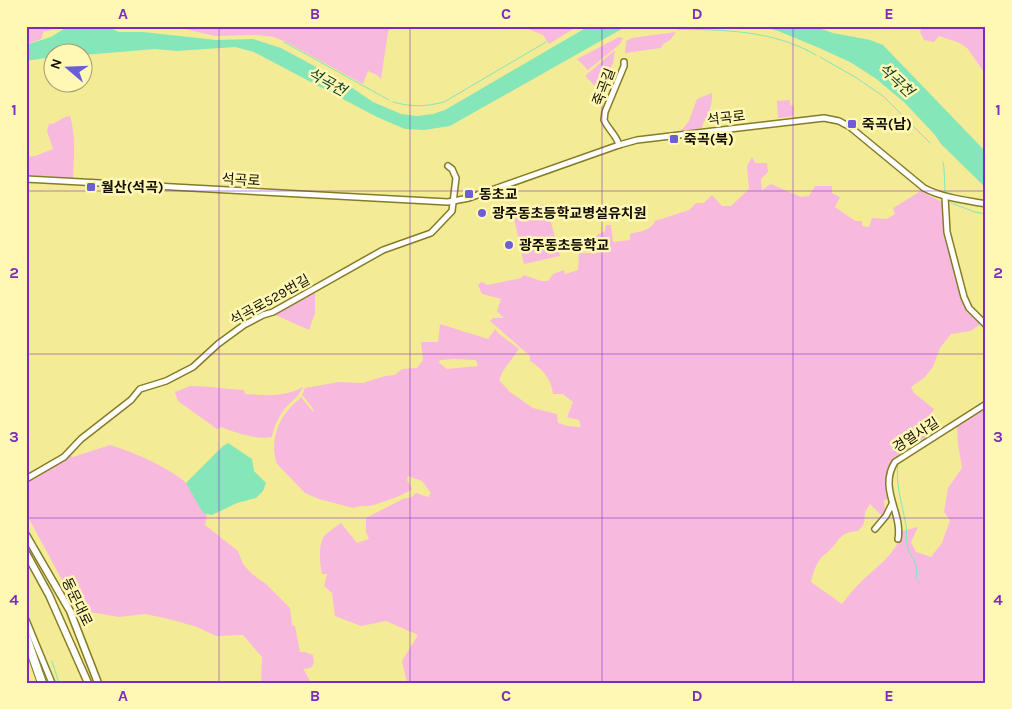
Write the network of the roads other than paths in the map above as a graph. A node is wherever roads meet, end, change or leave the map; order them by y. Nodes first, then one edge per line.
1 (624, 62) dead end
2 (619, 145) junction
3 (448, 166) dead end
4 (26, 180) edge
5 (945, 197) junction
6 (454, 201) junction
7 (986, 204) edge
8 (986, 325) edge
9 (986, 404) edge
10 (26, 479) edge
11 (892, 504) junction
12 (876, 529) dead end
13 (26, 535) edge
14 (898, 539) dead end
15 (26, 553) edge
16 (26, 620) edge
17 (26, 637) edge
18 (42, 683) edge
19 (52, 683) edge
20 (88, 683) edge
21 (98, 683) edge

1 - 2 street, 죽곡길
2 - 5 street, 석곡로
2 - 6 street, 석곡로
3 - 6 street
4 - 6 street, 석곡로
5 - 7 street, 석곡로
5 - 8 street
6 - 10 street, 석곡로529번길
9 - 11 street, 경열사길
11 - 12 street
11 - 14 street, 경열사길
13 - 21 main road, 동문대로
15 - 20 main road, 동문대로
16 - 19 street
17 - 18 highway

